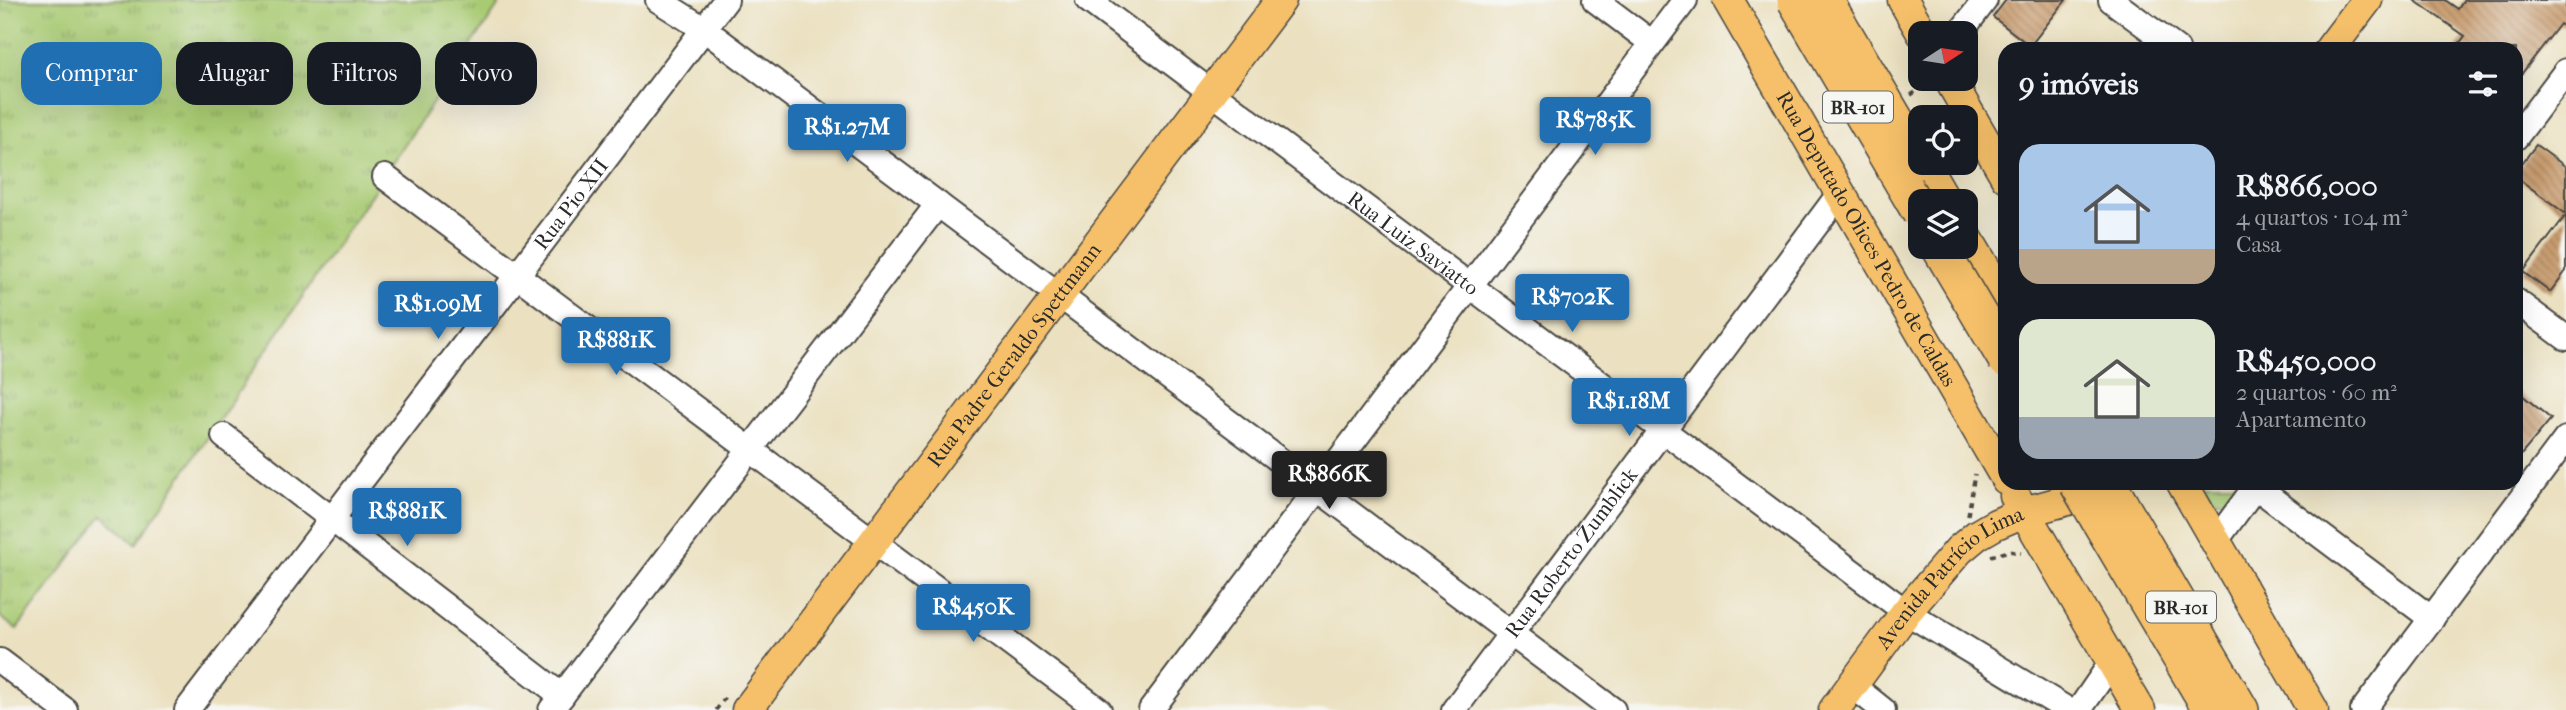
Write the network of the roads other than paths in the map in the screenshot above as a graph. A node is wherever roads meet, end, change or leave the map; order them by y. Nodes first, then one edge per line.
1 (658, 0) edge
2 (726, 0) edge
3 (1088, 0) edge
4 (1281, 0) edge
5 (1595, 0) edge
6 (1685, 0) edge
7 (1728, 0) edge
8 (1795, 0) edge
9 (1825, 0) edge
10 (1903, 0) edge
11 (1985, 0) edge
12 (2111, 0) edge
13 (2367, 0) edge
14 (1915, 21) edge
15 (1969, 21) edge
16 (704, 29) junction
17 (2168, 42) edge
18 (2343, 42) edge
19 (1652, 43) junction
20 (2566, 71) edge
21 (1956, 91) edge
22 (1211, 92) junction
23 (2523, 128) edge
24 (1908, 142) edge
25 (1998, 163) edge
26 (385, 177) dead end
27 (1840, 193) junction
28 (1908, 193) edge
29 (938, 204) junction
30 (1946, 259) edge
31 (1977, 259) edge
32 (517, 275) junction
33 (1470, 286) junction
34 (1059, 295) junction
35 (1998, 295) edge
36 (2523, 306) edge
37 (2566, 338) edge
38 (1998, 347) edge
39 (1663, 430) junction
40 (224, 436) dead end
41 (2566, 439) edge
42 (751, 449) junction
43 (1998, 465) edge
44 (1317, 488) junction
45 (2012, 490) edge
46 (2186, 490) edge
47 (2253, 490) edge
48 (2264, 490) edge
49 (2106, 497) edge
50 (2024, 512) junction
51 (332, 519) junction
52 (874, 541) junction
53 (2042, 542) junction
54 (2215, 542) junction
55 (1959, 550) junction
56 (1906, 612) junction
57 (2432, 619) junction
58 (1511, 633) junction
59 (0, 661) edge
60 (2112, 662) junction
61 (1853, 686) junction
62 (556, 703) edge
63 (65, 710) edge
64 (187, 710) edge
65 (747, 710) edge
66 (1099, 710) edge
67 (1151, 710) edge
68 (1454, 710) edge
69 (1613, 710) edge
70 (1835, 710) edge
71 (1883, 710) edge
72 (2068, 710) edge
73 (2079, 710) edge
74 (2140, 710) edge
75 (2211, 710) edge
76 (2241, 710) edge
77 (2313, 710) edge
78 (2363, 710) edge

1 - 16 street
2 - 16 street, Rua Pio XII
3 - 22 street, Rua Luiz Saviatto
4 - 22 main road, Rua Padre Geraldo Spettmann
5 - 19 street
6 - 19 street
7 - 27 main road, Rua Deputado Olices Pedro de Caldas
8 - 28 highway, BR-101, bridge
9 - 24 highway, BR-101, bridge
10 - 14 main road
11 - 15 street
12 - 17 street
13 - 18 main road
16 - 29 street
16 - 32 street, Rua Pio XII
19 - 33 street
20 - 23 street
21 - 25 main road
22 - 33 street, Rua Luiz Saviatto
22 - 34 main road, Rua Padre Geraldo Spettmann
26 - 32 street
27 - 39 street, Rua Roberto Zumblick
27 - 43 main road, Rua Deputado Olices Pedro de Caldas
29 - 34 street
29 - 42 street
30 - 38 highway, bridge
31 - 35 highway
32 - 42 street
32 - 51 street, Rua Pio XII
33 - 39 street, Rua Luiz Saviatto
33 - 44 street
34 - 44 street
34 - 52 main road, Rua Padre Geraldo Spettmann
36 - 37 street
39 - 56 street, Rua Luiz Saviatto
39 - 58 street, Rua Roberto Zumblick
40 - 51 street
41 - 57 street
42 - 52 street
42 - 62 street
44 - 58 street
44 - 67 street
45 - 50 main road, Rua Deputado Olices Pedro de Caldas
46 - 54 main road
47 - 54 street
48 - 57 street
49 - 50 main road, Avenida Patrício Lima
49 - 75 highway, BR-101
49 - 76 highway, BR-101
50 - 53 main road, Rua Deputado Olices Pedro de Caldas
50 - 55 main road, Avenida Patrício Lima
51 - 62 street
51 - 64 street, Rua Pio XII
52 - 65 main road, Rua Padre Geraldo Spettmann
52 - 66 street
53 - 55 main road
53 - 60 main road, Rua Deputado Olices Pedro de Caldas
54 - 77 main road
55 - 56 main road, Avenida Patrício Lima
56 - 61 main road, Avenida Patrício Lima
56 - 72 street, Rua Luiz Saviatto
57 - 78 street
58 - 68 street, Rua Roberto Zumblick
58 - 69 street
59 - 63 street
60 - 73 street
60 - 74 main road, Rua Deputado Olices Pedro de Caldas
61 - 70 main road, Avenida Patrício Lima
61 - 71 street

